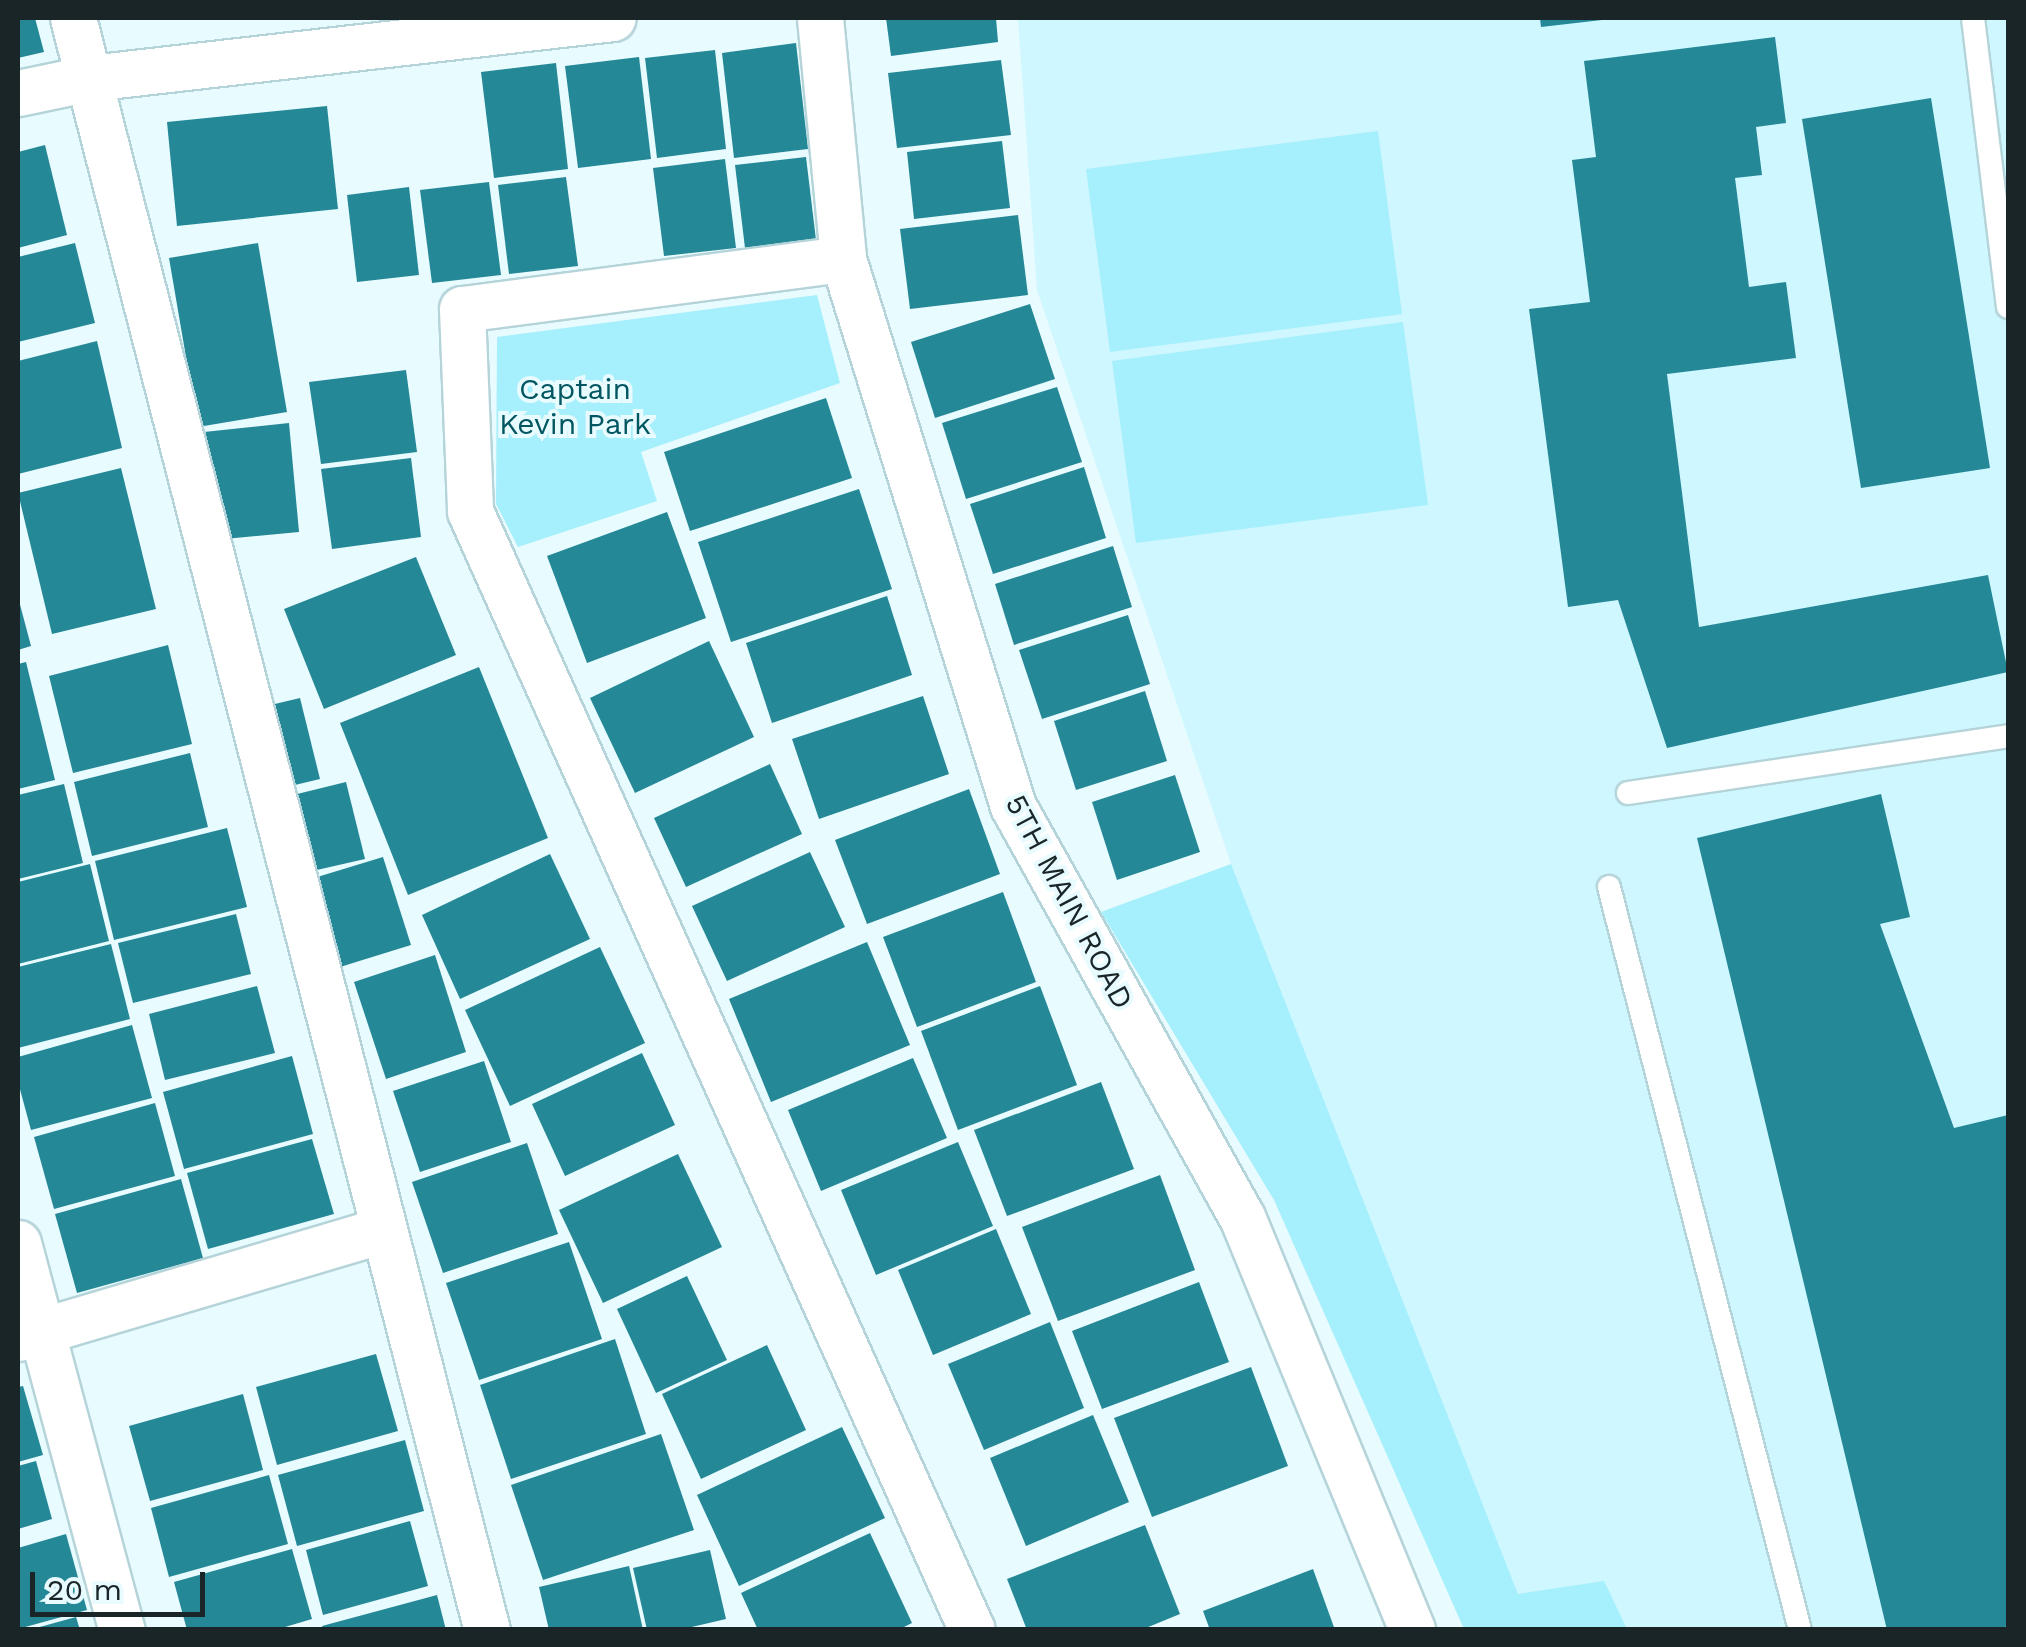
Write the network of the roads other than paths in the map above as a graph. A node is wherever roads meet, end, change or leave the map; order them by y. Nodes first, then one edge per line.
1 (74, 18) edge
2 (613, 18) edge
3 (820, 18) edge
4 (1973, 18) edge
5 (90, 78) junction
6 (18, 93) edge
7 (844, 260) junction
8 (2008, 308) edge
9 (2008, 736) edge
10 (1628, 793) dead end
11 (1608, 887) dead end
12 (383, 1230) junction
13 (18, 1243) edge
14 (29, 1335) edge
15 (122, 1630) edge
16 (487, 1630) edge
17 (972, 1630) edge
18 (1412, 1630) edge
19 (1800, 1630) edge

1 - 5 street
2 - 5 street
3 - 7 street, 5TH MAIN ROAD
4 - 8 lane
5 - 6 street
5 - 12 street
7 - 17 street
7 - 18 street, 5TH MAIN ROAD
9 - 10 lane
11 - 19 lane
12 - 14 street
12 - 16 street
13 - 14 street
14 - 15 street

